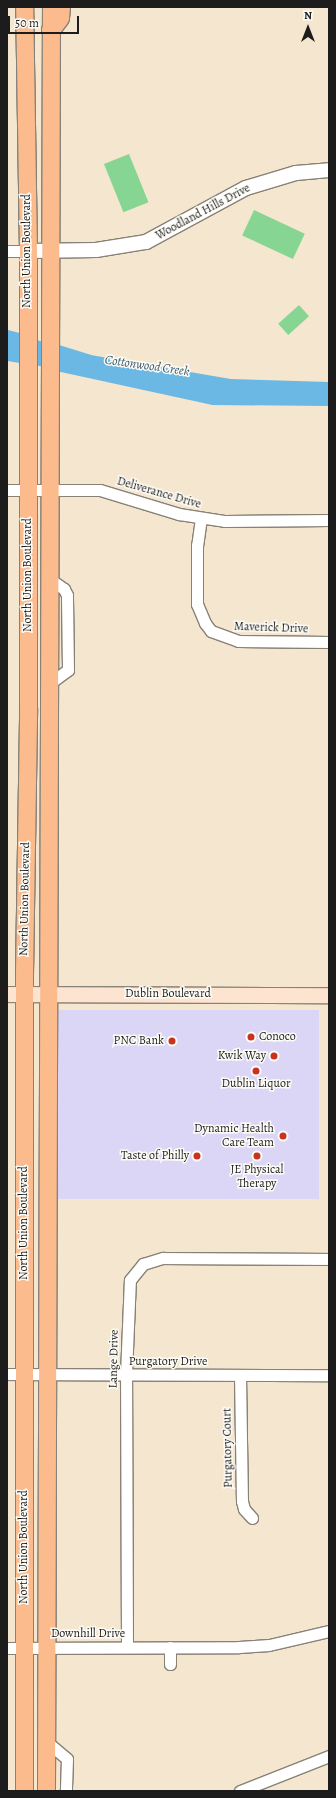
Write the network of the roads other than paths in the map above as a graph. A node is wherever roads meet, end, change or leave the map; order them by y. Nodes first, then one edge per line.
1 (24, 7) edge
2 (51, 7) edge
3 (61, 7) edge
4 (51, 30) junction
5 (329, 170) edge
6 (52, 250) junction
7 (7, 251) edge
8 (28, 251) junction
9 (7, 490) edge
10 (28, 490) junction
11 (50, 490) junction
12 (201, 518) junction
13 (329, 520) edge
14 (329, 642) edge
15 (7, 994) edge
16 (24, 994) junction
17 (47, 994) junction
18 (329, 995) edge
19 (329, 1259) edge
20 (15, 1374) edge
21 (126, 1374) junction
22 (47, 1375) junction
23 (240, 1375) junction
24 (329, 1375) edge
25 (252, 1518) dead end
26 (329, 1631) edge
27 (127, 1646) junction
28 (47, 1647) junction
29 (170, 1647) junction
30 (7, 1648) edge
31 (24, 1648) junction
32 (170, 1664) dead end
33 (47, 1742) junction
34 (329, 1756) edge
35 (24, 1791) edge
36 (46, 1791) edge
37 (66, 1791) edge
38 (240, 1791) edge

1 - 8 main road, North Union Boulevard
2 - 4 main road, North Union Boulevard
3 - 4 highway
4 - 6 main road, North Union Boulevard
5 - 6 street, Woodland Hills Drive
6 - 8 street, Woodland Hills Drive
6 - 11 main road, North Union Boulevard
7 - 8 street
8 - 10 main road, North Union Boulevard
9 - 10 street, Deliverance Drive
10 - 11 street, Deliverance Drive
10 - 16 main road, North Union Boulevard
11 - 12 street, Deliverance Drive
11 - 17 main road, North Union Boulevard
12 - 13 street, Deliverance Drive
12 - 14 street, Maverick Drive
15 - 16 main road, Dublin Boulevard
16 - 17 main road, Dublin Boulevard
16 - 20 main road, North Union Boulevard
17 - 18 main road, Dublin Boulevard
17 - 22 main road, North Union Boulevard
19 - 21 street, Lange Drive
20 - 22 street, Purgatory Drive
20 - 31 main road, North Union Boulevard
21 - 22 street, Purgatory Drive
21 - 23 street, Purgatory Drive
21 - 27 street, Lange Drive
22 - 28 main road, North Union Boulevard
23 - 24 street, Purgatory Drive
23 - 25 street, Purgatory Court
26 - 29 street, Downhill Drive
27 - 28 street, Downhill Drive
27 - 29 street, Downhill Drive
28 - 31 street, Downhill Drive
28 - 33 main road, North Union Boulevard
29 - 32 street
30 - 31 street, Downhill Drive
31 - 35 main road, North Union Boulevard
33 - 36 main road, North Union Boulevard
33 - 37 street
34 - 38 street

